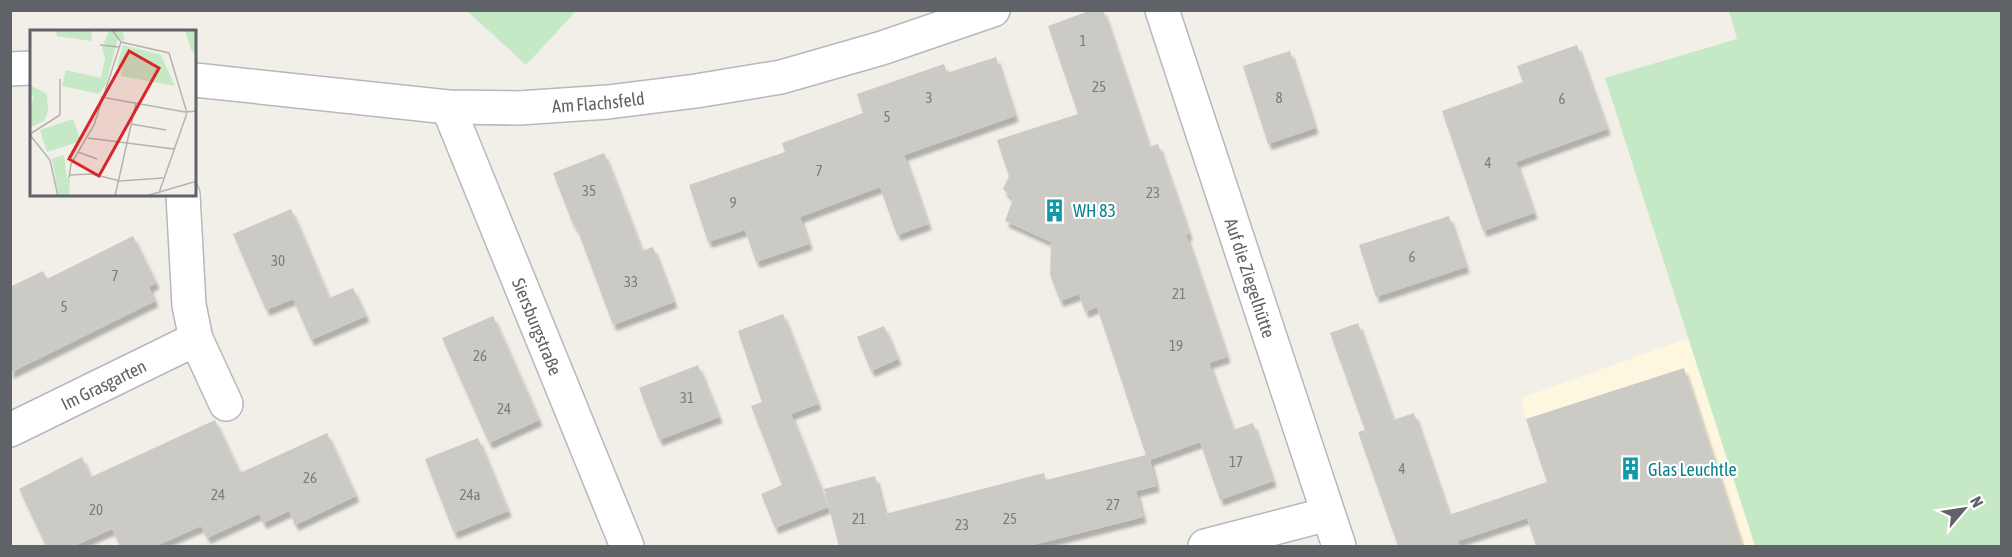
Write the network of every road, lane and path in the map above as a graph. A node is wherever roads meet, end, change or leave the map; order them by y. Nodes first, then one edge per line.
1 (993, 10) edge
2 (1162, 10) edge
3 (30, 68) edge
4 (10, 69) edge
5 (196, 80) edge
6 (448, 107) junction
7 (183, 196) edge
8 (196, 339) junction
9 (226, 404) dead end
10 (10, 430) edge
11 (1328, 514) junction
12 (627, 546) edge
13 (1205, 546) edge
14 (1339, 546) edge

1 - 6 street, Am Flachsfeld
2 - 11 street, Auf die Ziegelhütte
3 - 4 street
5 - 6 street, Am Flachsfeld
6 - 12 street, Siersburgstraße
7 - 8 street
8 - 9 street
8 - 10 street, Im Grasgarten
11 - 13 street
11 - 14 street, Auf die Ziegelhütte

